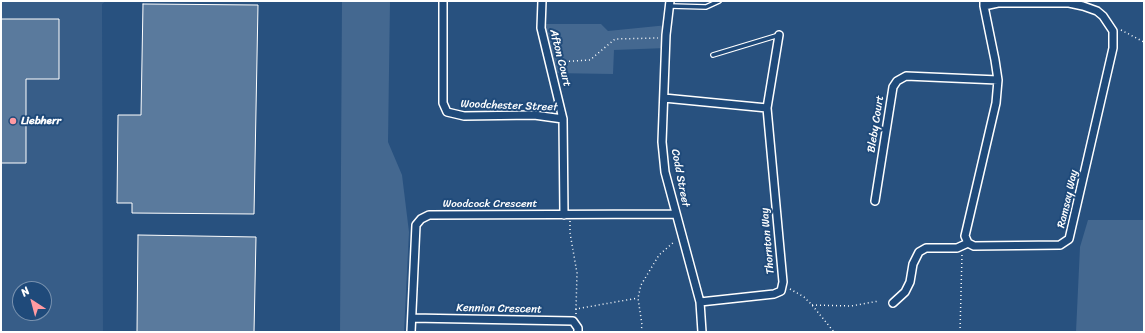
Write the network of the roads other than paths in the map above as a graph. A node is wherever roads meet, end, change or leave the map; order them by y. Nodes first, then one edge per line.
1 (443, 1) edge
2 (542, 1) edge
3 (719, 1) edge
4 (984, 3) edge
5 (670, 4) edge
6 (779, 35) joint
7 (713, 55) dead end
8 (998, 80) junction
9 (664, 98) junction
10 (767, 108) junction
11 (564, 119) junction
12 (875, 201) dead end
13 (676, 214) junction
14 (564, 215) junction
15 (968, 244) junction
16 (700, 302) junction
17 (892, 303) dead end
18 (412, 318) junction
19 (411, 332) edge
20 (578, 332) edge
21 (702, 332) edge

1 - 11 street, Woodchester Street
2 - 11 street, Afton Court
3 - 5 lane
4 - 8 street
4 - 15 street, Ramsay Way
5 - 9 street, Codd Street
6 - 7 lane
6 - 10 street, Thornton Way
8 - 12 street, Bleby Court
8 - 15 street
9 - 10 street
9 - 13 street, Codd Street
10 - 16 street, Thornton Way
11 - 14 street, Afton Court
13 - 14 street, Woodcock Crescent
13 - 16 street, Codd Street
14 - 18 street, Woodcock Crescent
15 - 17 street, Ramsay Way
16 - 21 street, Codd Street
18 - 19 street, Woodcock Crescent
18 - 20 street, Kennion Crescent

